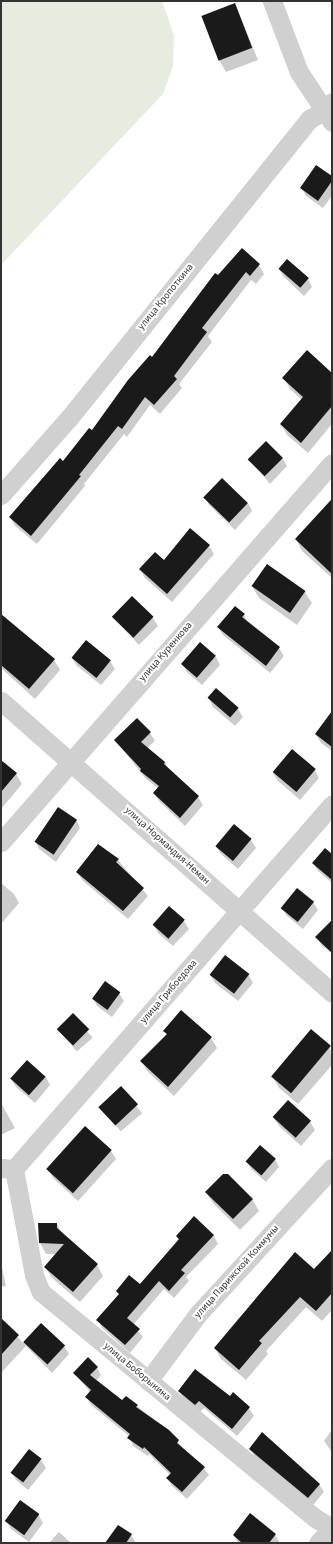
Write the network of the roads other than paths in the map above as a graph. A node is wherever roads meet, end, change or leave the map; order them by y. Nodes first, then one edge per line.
1 (272, 1) edge
2 (329, 112) edge
3 (332, 464) edge
4 (1, 495) edge
5 (1, 701) edge
6 (70, 760) junction
7 (332, 804) edge
8 (1, 842) edge
9 (240, 911) junction
10 (332, 993) edge
11 (332, 1168) edge
12 (8, 1169) edge
13 (148, 1381) junction
14 (332, 1528) edge
15 (318, 1543) edge

1 - 2 street
2 - 4 street, улица Кропоткина
3 - 6 street, улица Куренкова
5 - 6 street, улица Нормандия-Неман
6 - 8 street, улица Куренкова
6 - 9 street, улица Нормандия-Неман
7 - 9 street, улица Грибоедова
9 - 10 street, улица Нормандия-Неман
9 - 12 street, улица Грибоедова
11 - 13 street, улица Парижской Коммуны
12 - 13 street, улица Боборыкина
13 - 14 street, улица Боборыкина
14 - 15 street

